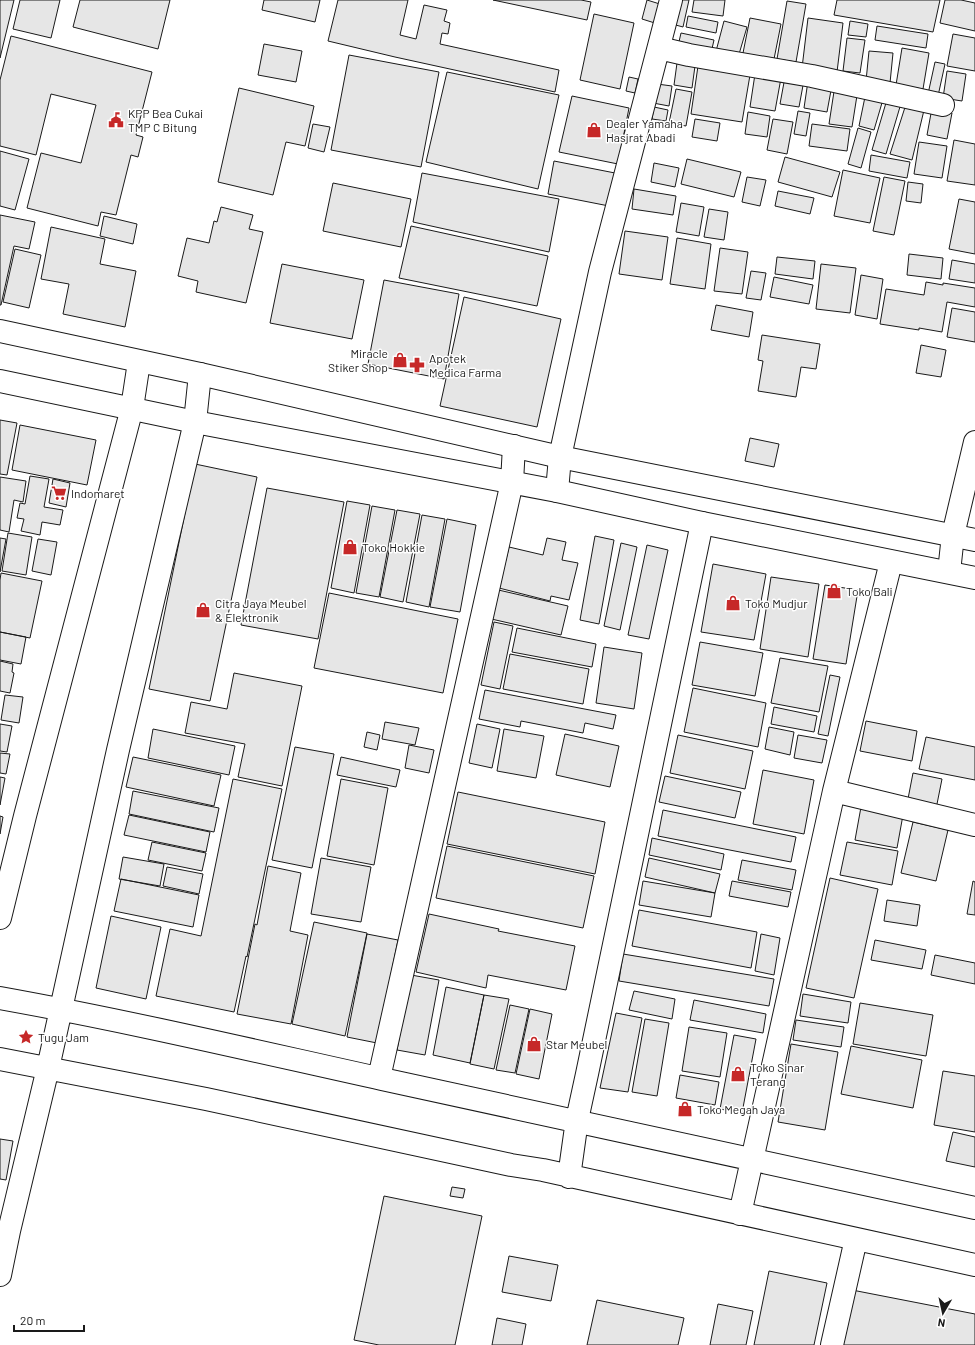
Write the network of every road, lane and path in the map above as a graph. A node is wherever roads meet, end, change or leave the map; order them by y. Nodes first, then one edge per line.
1 (671, 0) edge
2 (659, 48) junction
3 (943, 105) dead end
4 (0, 331) edge
5 (139, 362) junction
6 (200, 374) junction
7 (0, 381) edge
8 (132, 408) junction
9 (195, 422) junction
10 (975, 442) edge
11 (514, 446) junction
12 (560, 457) junction
13 (512, 482) junction
14 (557, 491) junction
15 (702, 523) junction
16 (953, 535) junction
17 (975, 540) edge
18 (891, 562) junction
19 (949, 572) junction
20 (975, 578) edge
21 (834, 790) junction
22 (975, 825) edge
23 (0, 918) edge
24 (0, 998) edge
25 (61, 1009) junction
26 (0, 1059) edge
27 (48, 1068) junction
28 (379, 1078) junction
29 (577, 1120) junction
30 (752, 1158) junction
31 (569, 1177) junction
32 (975, 1208) edge
33 (740, 1214) junction
34 (4, 1230) edge
35 (856, 1239) junction
36 (975, 1266) edge
37 (0, 1275) edge
38 (832, 1345) edge

1 - 2 main road
2 - 3 main road
2 - 12 main road
4 - 5 main road
5 - 6 main road
5 - 8 main road
6 - 9 main road
6 - 11 main road
7 - 8 main road
8 - 9 main road
8 - 23 main road
9 - 13 main road
9 - 25 main road
10 - 16 main road
11 - 12 main road
11 - 13 main road
12 - 14 main road
12 - 16 main road
13 - 14 main road
13 - 28 main road
14 - 15 main road
15 - 18 main road
15 - 29 main road
16 - 17 main road
16 - 19 main road
18 - 19 main road
18 - 21 main road
19 - 20 main road
21 - 22 main road
21 - 30 main road
24 - 25 main road
25 - 27 main road
25 - 28 main road
26 - 27 main road
27 - 31 main road
27 - 34 main road
28 - 29 main road
29 - 30 main road
29 - 31 main road
30 - 32 main road
30 - 33 main road
31 - 33 main road
33 - 35 main road
34 - 37 main road
35 - 36 main road
35 - 38 main road

